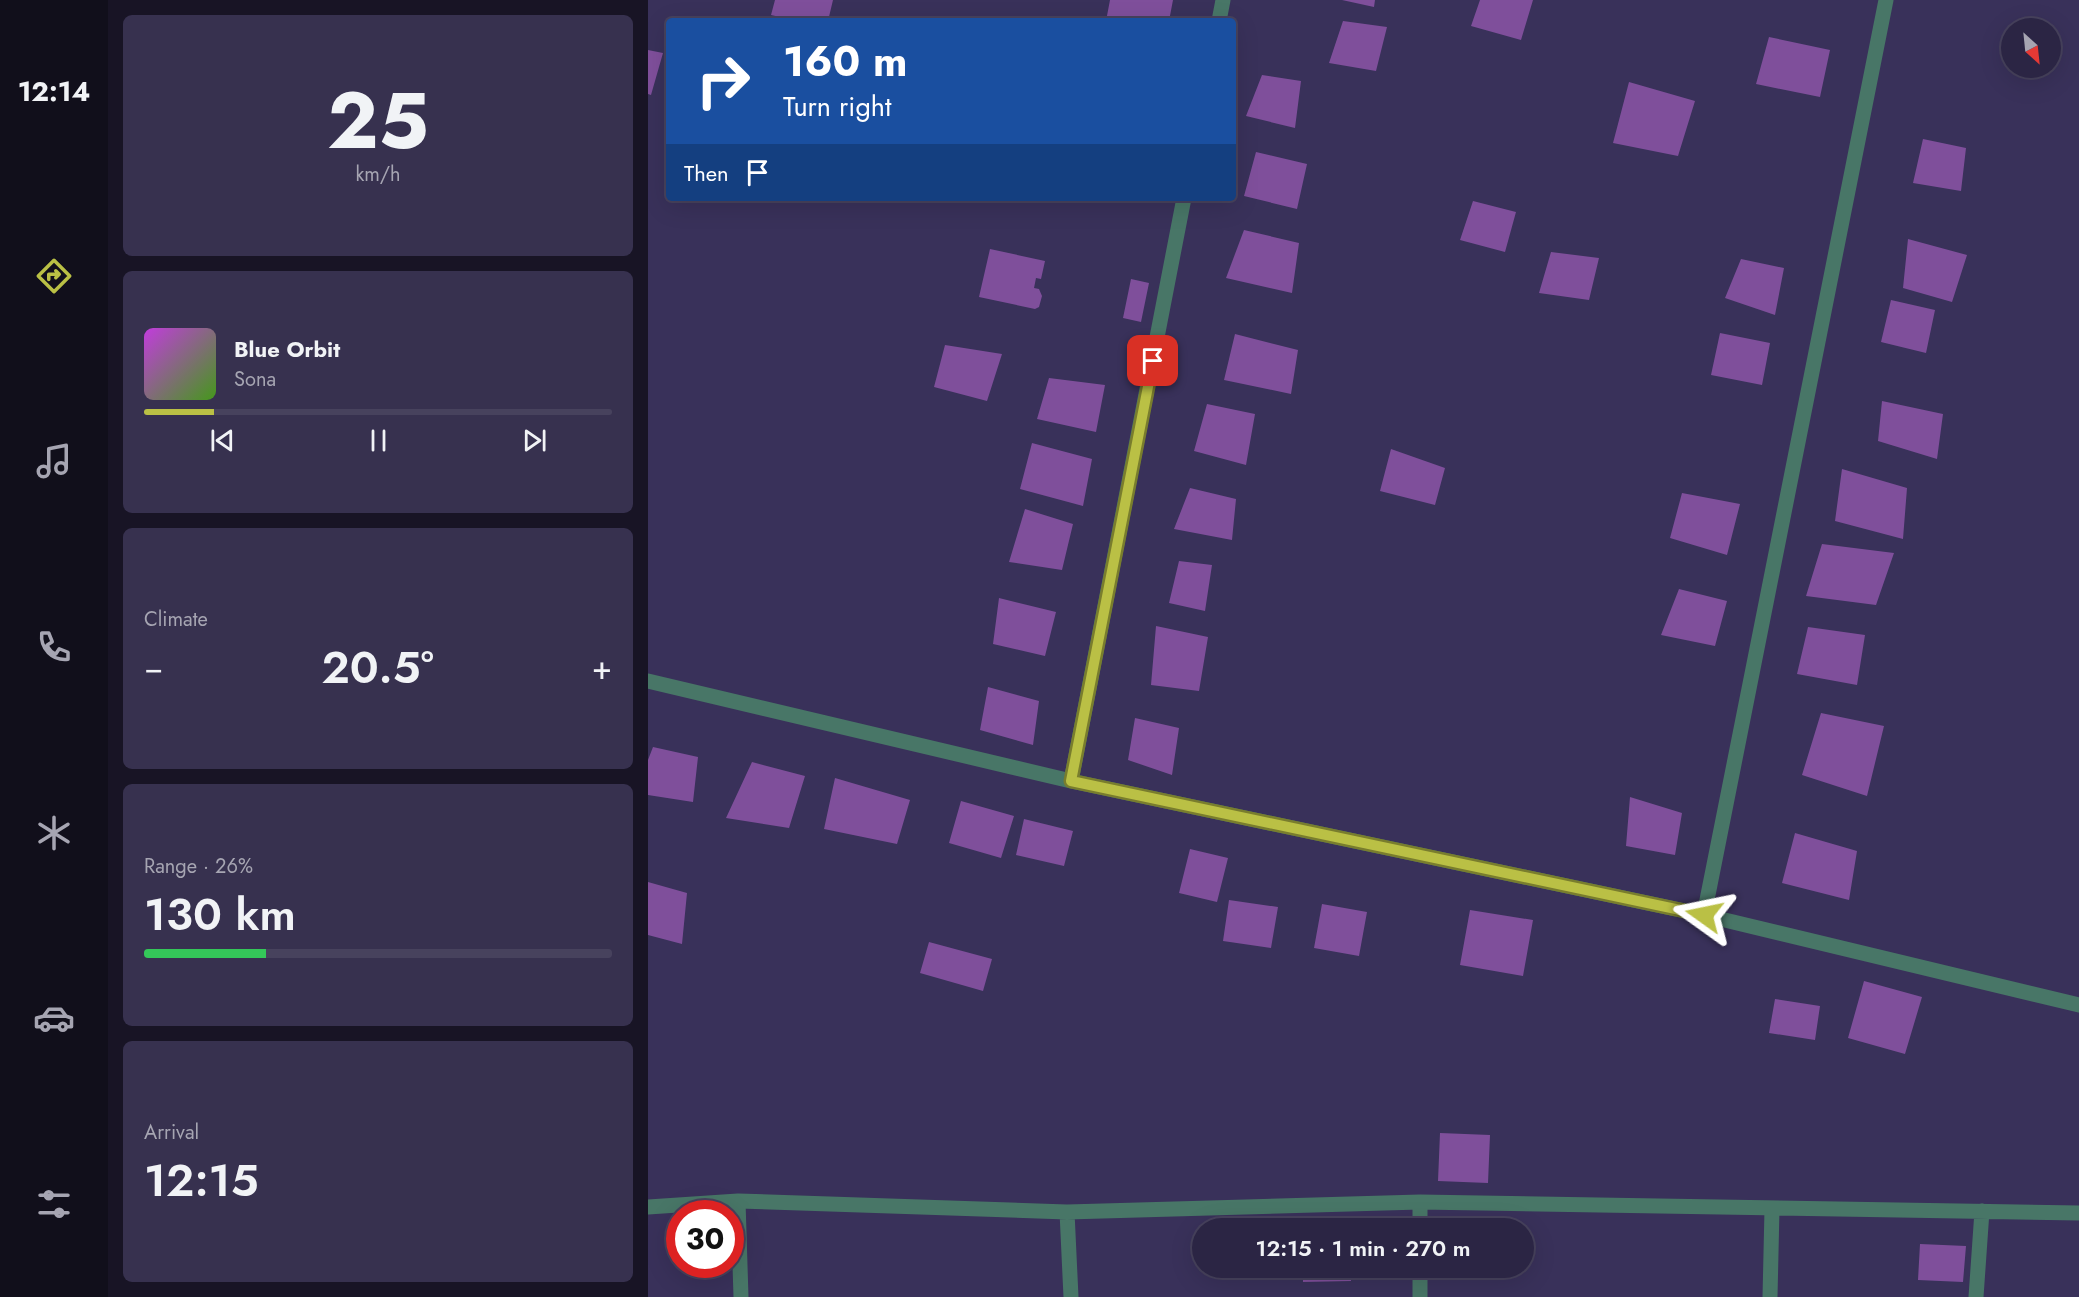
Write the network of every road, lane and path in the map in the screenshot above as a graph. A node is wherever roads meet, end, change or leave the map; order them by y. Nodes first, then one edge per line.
1 (1223, 0) edge
2 (1886, 0) edge
3 (1220, 18) edge
4 (1183, 201) edge
5 (648, 681) edge
6 (1071, 781) junction
7 (1704, 915) junction
8 (2079, 1005) edge
9 (744, 1201) edge
10 (1420, 1202) junction
11 (666, 1206) edge
12 (648, 1207) edge
13 (1772, 1209) junction
14 (1982, 1211) junction
15 (1067, 1212) junction
16 (2079, 1213) edge
17 (1420, 1218) edge
18 (740, 1278) edge
19 (1420, 1278) edge
20 (741, 1297) edge
21 (1071, 1297) edge
22 (1420, 1297) edge
23 (1770, 1297) edge
24 (1976, 1297) edge

1 - 3 street
2 - 7 street
4 - 6 street
5 - 6 street
6 - 7 street
7 - 8 street
9 - 15 street
10 - 13 street
10 - 15 street
10 - 17 street
11 - 12 street
13 - 14 street
13 - 23 street
14 - 16 street
14 - 24 street
15 - 21 street
18 - 20 street
19 - 22 street

